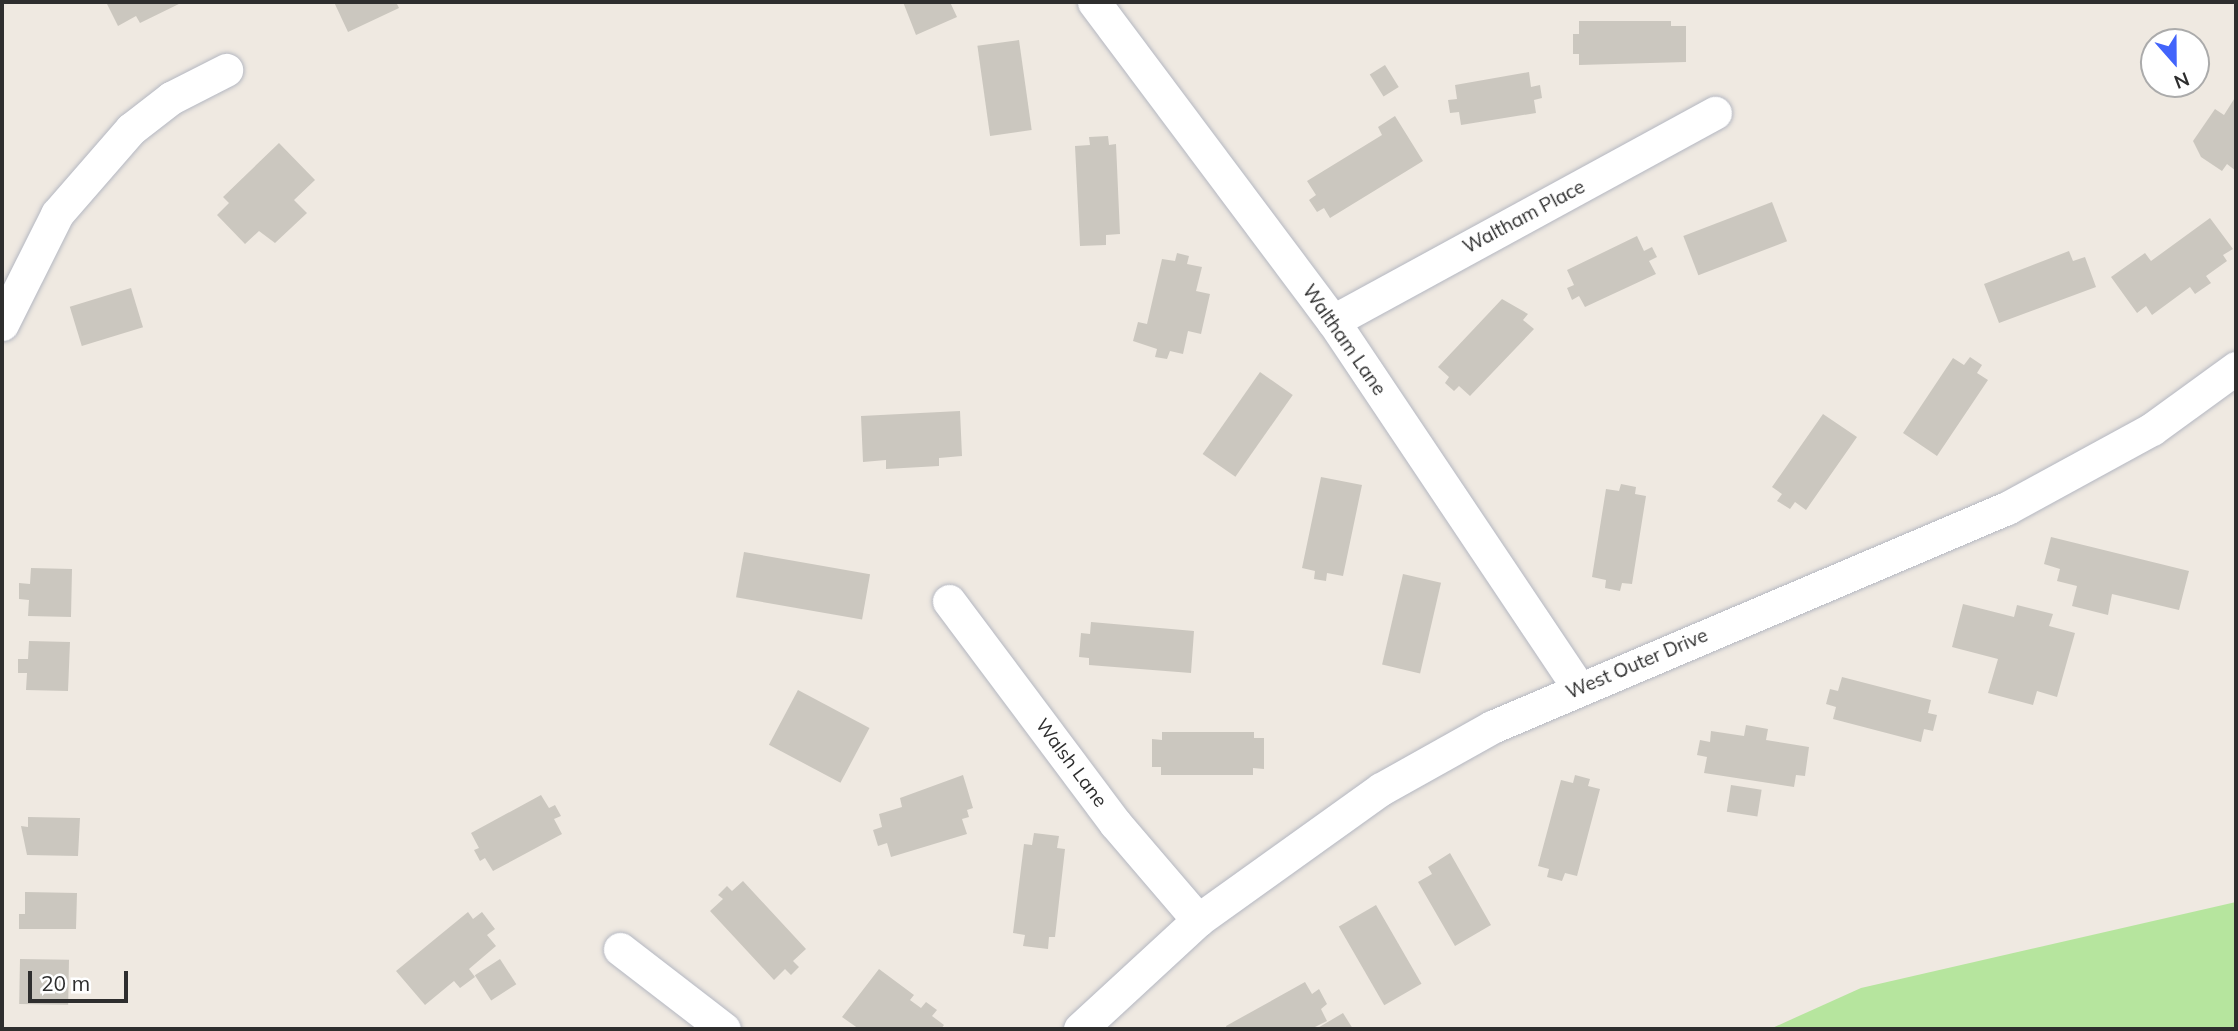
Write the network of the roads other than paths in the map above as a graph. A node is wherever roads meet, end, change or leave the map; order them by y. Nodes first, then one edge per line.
1 (1094, 2) edge
2 (226, 71) dead end
3 (1715, 113) dead end
4 (1333, 321) junction
5 (2, 324) edge
6 (2236, 369) edge
7 (949, 601) dead end
8 (1579, 688) junction
9 (1198, 920) junction
10 (620, 949) dead end
11 (1091, 1025) edge
12 (724, 1029) edge

1 - 4 street, Waltham Lane
2 - 5 street
3 - 4 street, Waltham Place
4 - 8 street, Waltham Lane
6 - 8 street, West Outer Drive
7 - 9 street, Walsh Lane
8 - 9 street, West Outer Drive
9 - 11 street, West Outer Drive
10 - 12 street

